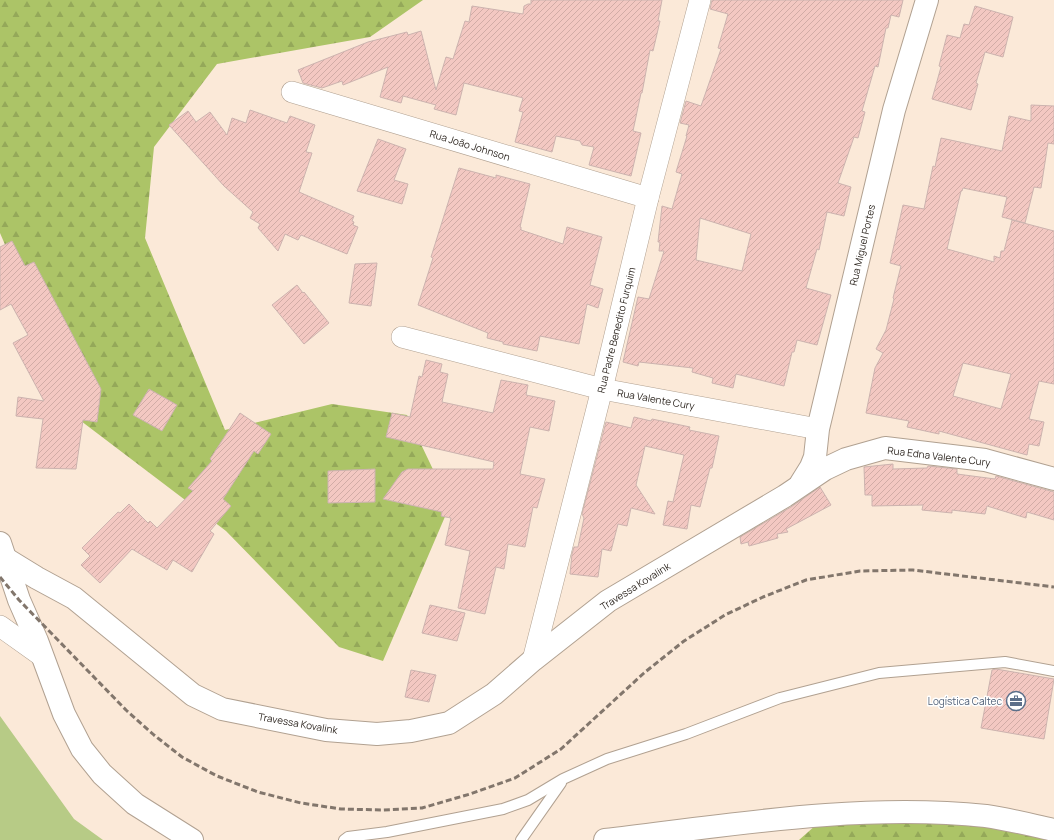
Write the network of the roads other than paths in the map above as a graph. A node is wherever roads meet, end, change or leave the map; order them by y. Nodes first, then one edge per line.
1 (700, 0) edge
2 (927, 0) edge
3 (292, 92) dead end
4 (648, 198) junction
5 (402, 337) dead end
6 (602, 389) junction
7 (818, 429) junction
8 (846, 459) junction
9 (1054, 479) edge
10 (791, 492) junction
11 (3, 551) edge
12 (0, 626) edge
13 (42, 656) junction
14 (533, 660) junction
15 (1054, 671) edge
16 (564, 779) junction
17 (1054, 830) edge
18 (192, 840) edge
19 (344, 840) edge
20 (521, 840) edge
21 (606, 840) edge

1 - 4 street, Rua Padre Benedito Furquim
2 - 7 street, Rua Miguel Portes
3 - 4 street, Rua João Johnson
4 - 6 street, Rua Padre Benedito Furquim
5 - 6 street, Rua Valente Cury
6 - 7 street, Rua Valente Cury
6 - 14 street, Rua Padre Benedito Furquim
7 - 8 street
7 - 10 street, Rua Miguel Portes
8 - 9 street, Rua Edna Valente Cury
8 - 10 street, Rua Edna Valente Cury
10 - 14 street, Travessa Kovalink
11 - 13 street
11 - 14 street, Travessa Kovalink
12 - 13 street
13 - 18 street
15 - 16 lane
16 - 19 lane
16 - 20 lane
17 - 21 street

